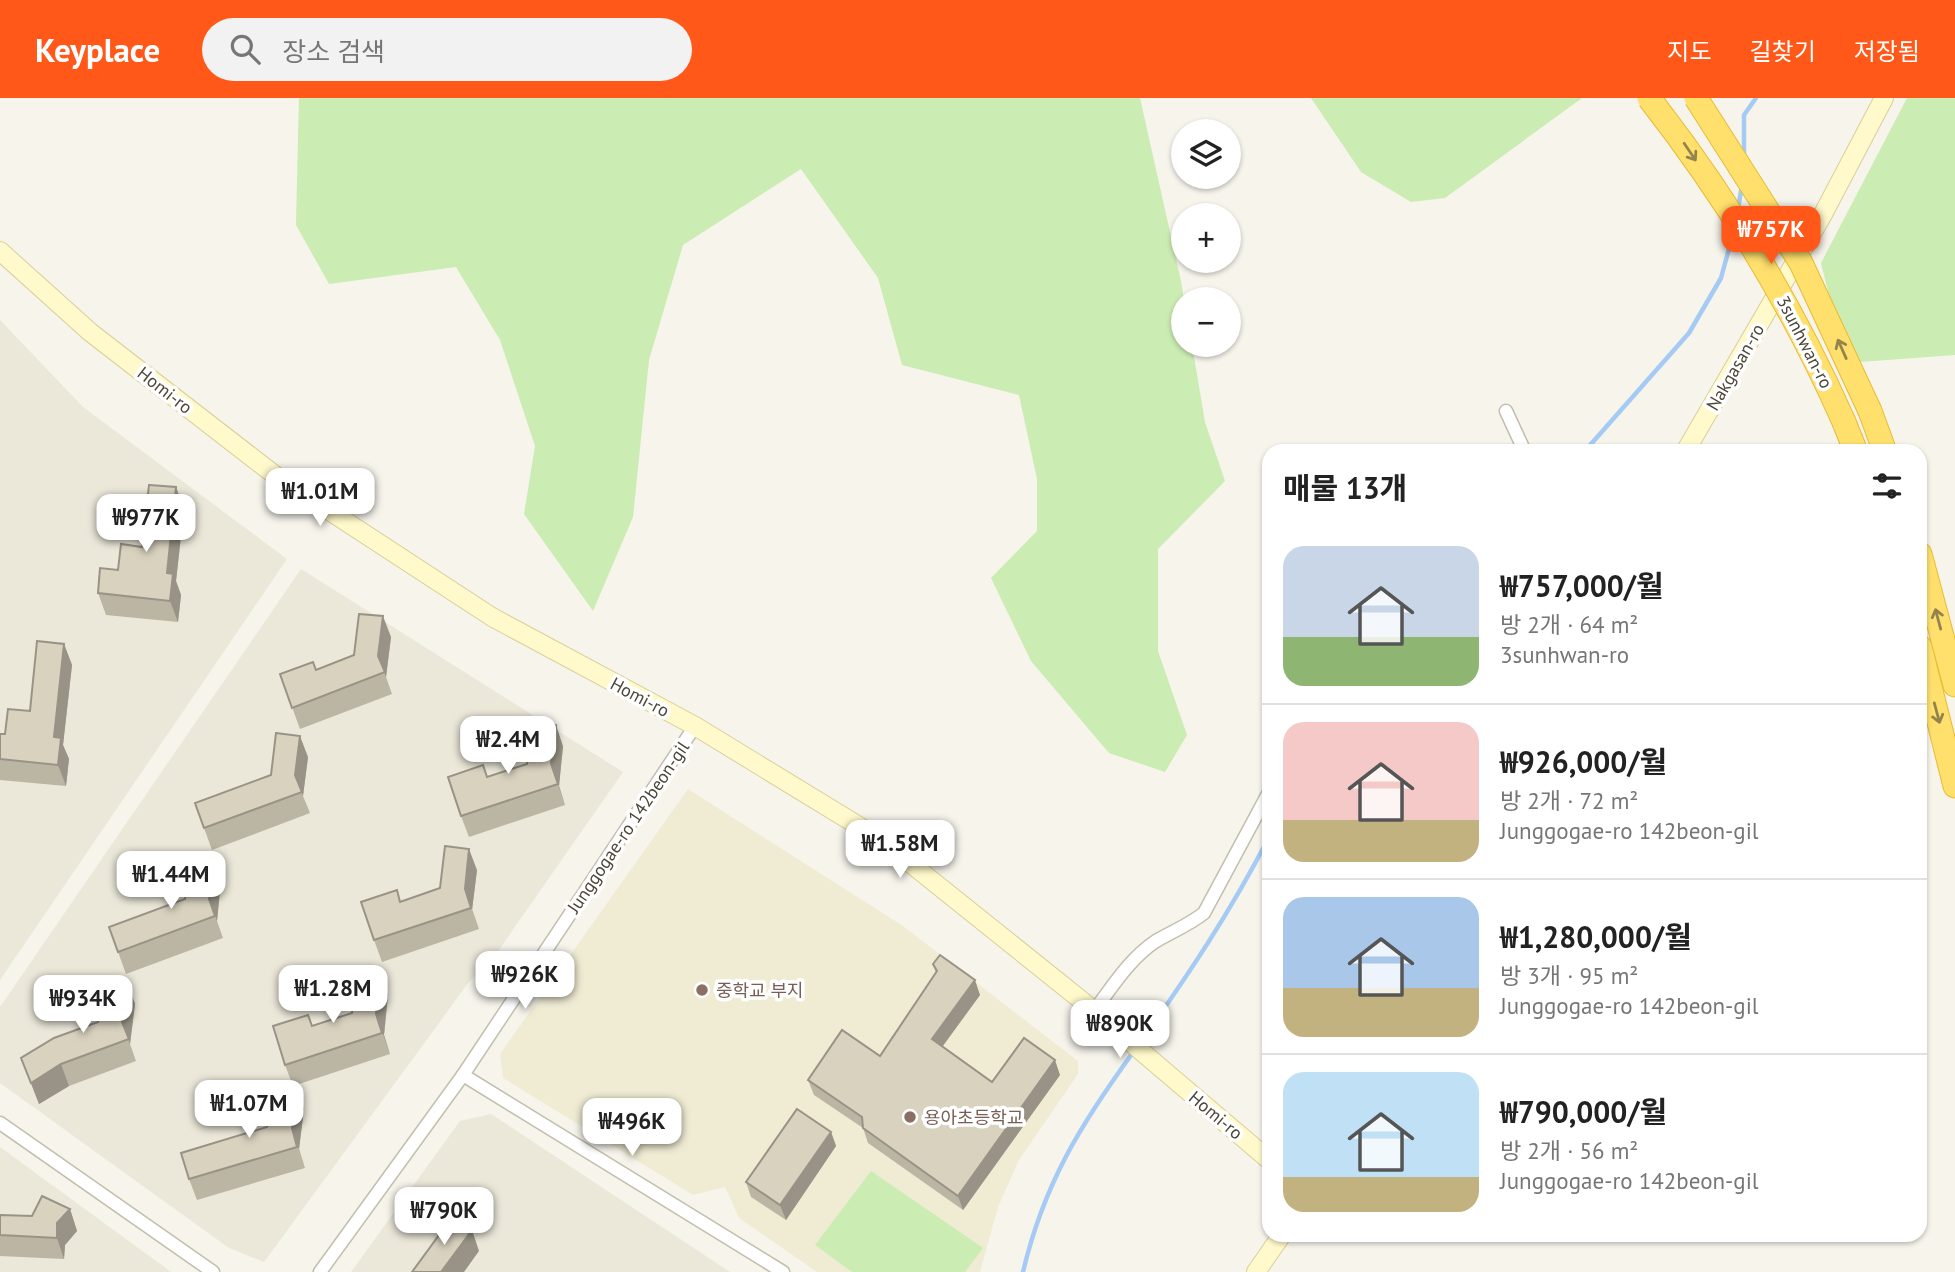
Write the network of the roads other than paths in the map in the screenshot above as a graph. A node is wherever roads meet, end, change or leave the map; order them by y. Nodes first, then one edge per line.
1 (1649, 98) edge
2 (1696, 98) edge
3 (1884, 98) edge
4 (0, 251) edge
5 (1506, 411) dead end
6 (1521, 444) edge
7 (1690, 444) edge
8 (1853, 444) edge
9 (1882, 444) edge
10 (1927, 580) edge
11 (1927, 675) edge
12 (1955, 685) edge
13 (695, 726) junction
14 (1955, 786) edge
15 (1262, 805) edge
16 (1094, 1011) junction
17 (463, 1075) junction
18 (0, 1123) edge
19 (1262, 1154) edge
20 (1277, 1242) edge
21 (213, 1272) edge
22 (320, 1272) edge
23 (783, 1272) edge
24 (1256, 1272) edge

1 -> 8 highway, 3sunhwan-ro, bridge
9 -> 2 highway, 3sunhwan-ro, bridge
3 - 7 street, Nakgasan-ro
4 - 13 street, Homi-ro
5 - 6 street
12 -> 10 highway
11 -> 14 highway
13 - 16 street, Homi-ro
13 - 17 street, Junggogae-ro 142beon-gil
15 - 16 street
16 - 19 street, Homi-ro
17 - 22 street, Junggogae-ro 142beon-gil
17 - 23 street
18 - 21 street
20 - 24 street

